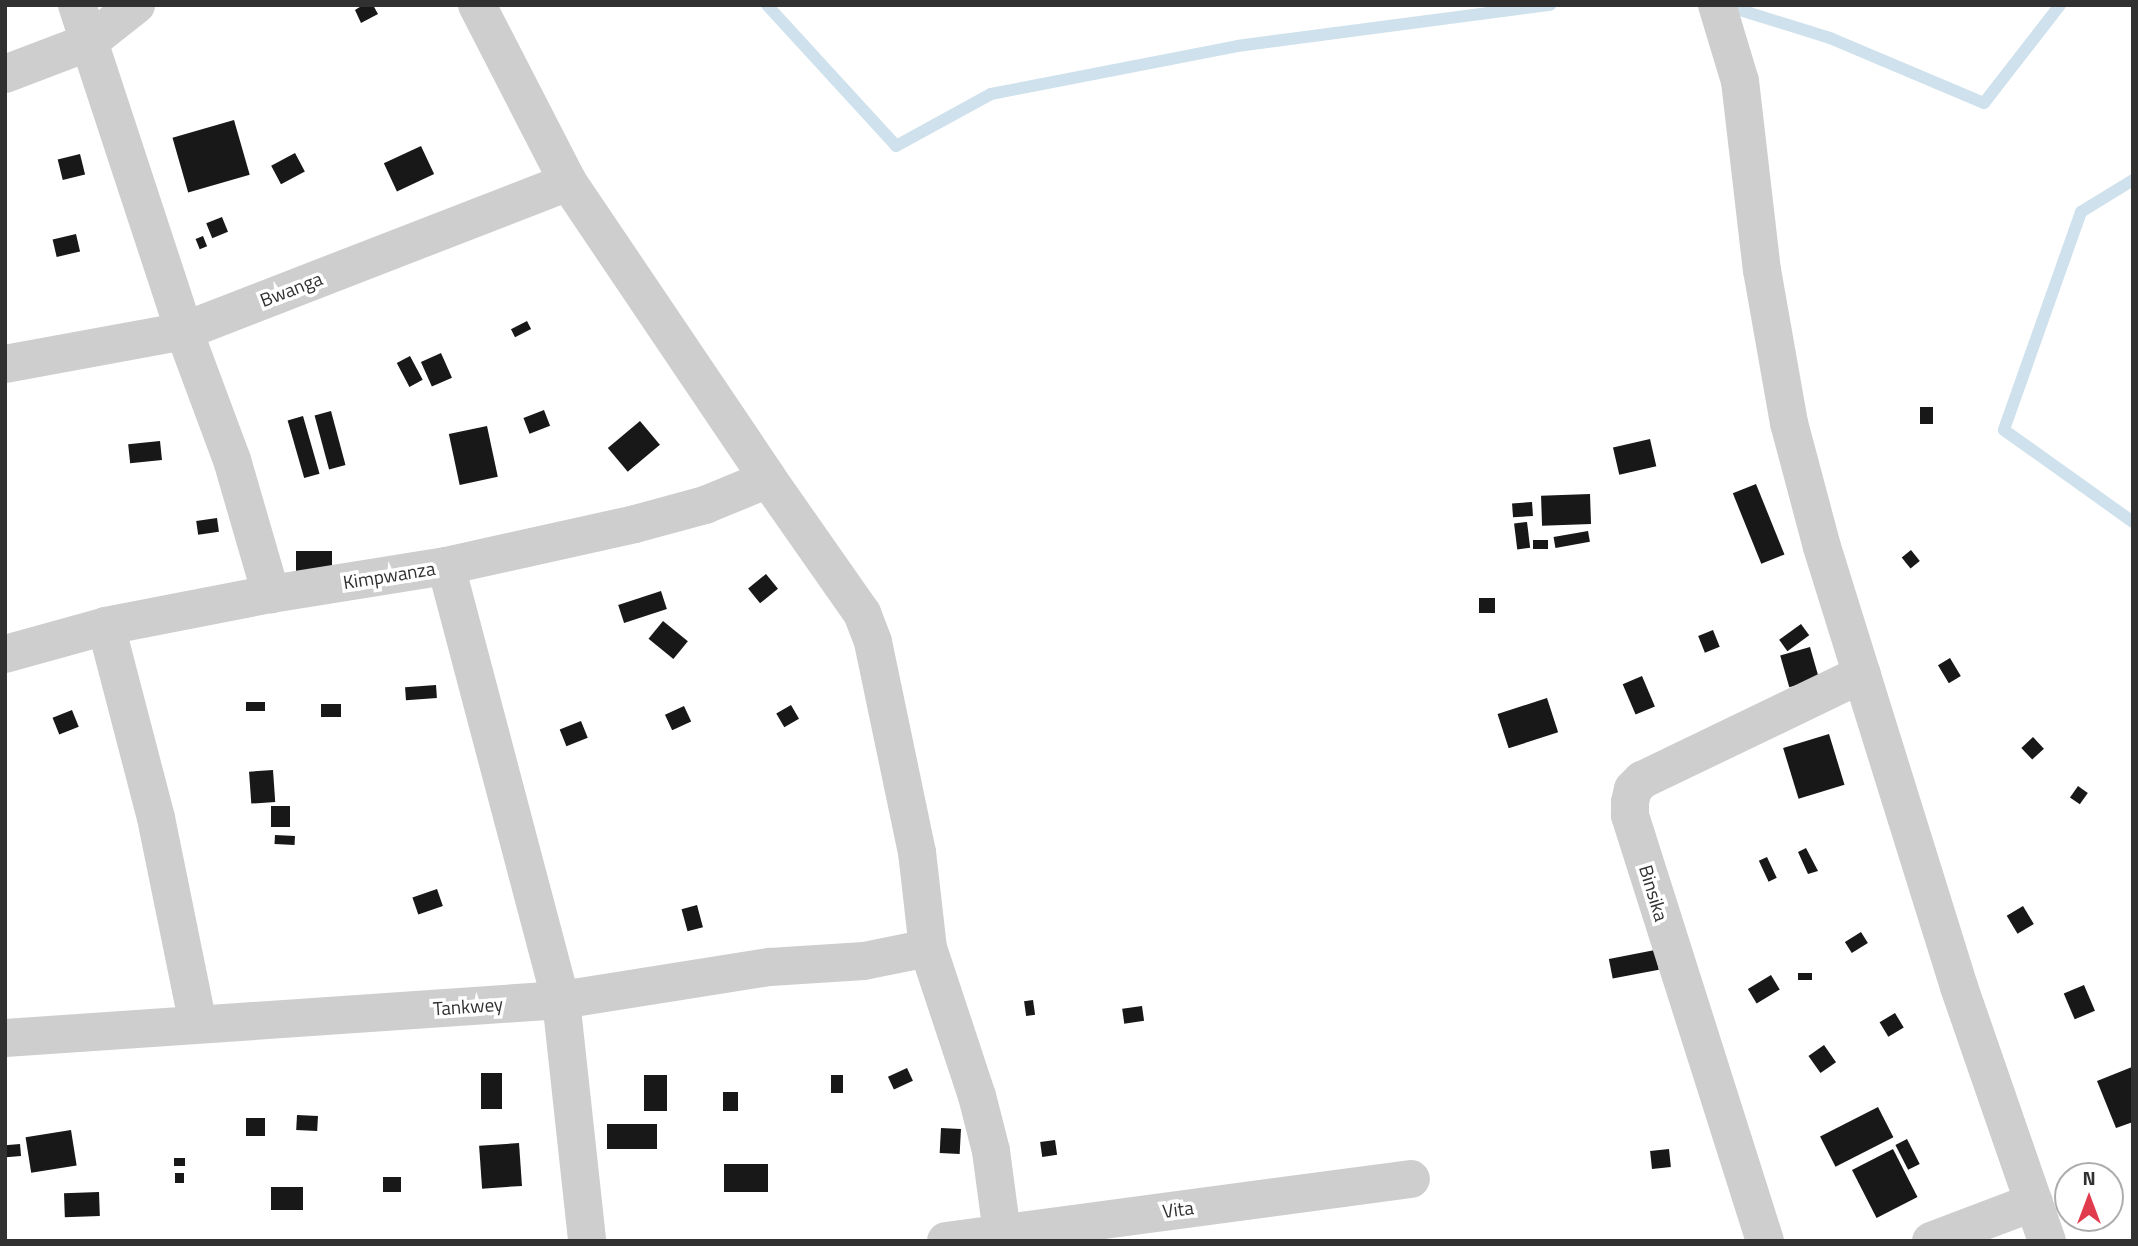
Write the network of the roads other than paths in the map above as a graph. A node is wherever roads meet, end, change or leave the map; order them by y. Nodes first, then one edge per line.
1 (77, 5) edge
2 (136, 5) edge
3 (477, 5) edge
4 (1717, 5) edge
5 (89, 42) junction
6 (5, 74) edge
7 (568, 182) junction
8 (184, 331) junction
9 (5, 363) edge
10 (768, 479) junction
11 (446, 566) junction
12 (271, 594) junction
13 (106, 626) junction
14 (5, 654) edge
15 (1862, 674) junction
16 (928, 948) junction
17 (561, 1000) junction
18 (198, 1024) junction
19 (5, 1038) edge
20 (1411, 1179) dead end
21 (2034, 1202) junction
22 (1003, 1236) edge
23 (587, 1241) edge
24 (946, 1241) edge
25 (1765, 1241) edge
26 (1931, 1241) edge
27 (2047, 1241) edge

1 - 5 street
2 - 5 street
3 - 7 street
4 - 15 street
5 - 6 street
5 - 8 street
7 - 8 street, Bwanga
7 - 10 street
8 - 9 street, Bwanga
8 - 12 street
10 - 11 street, Kimpwanza
10 - 16 street
11 - 12 street, Kimpwanza
11 - 17 street
12 - 13 street, Kimpwanza
13 - 14 street, Kimpwanza
13 - 18 street
15 - 21 street
15 - 25 street, Binsika
16 - 17 street, Tankwey
16 - 22 street
17 - 18 street, Tankwey
17 - 23 street
18 - 19 street, Tankwey
20 - 22 street, Vita
21 - 26 street
21 - 27 street
22 - 24 street, Vita

